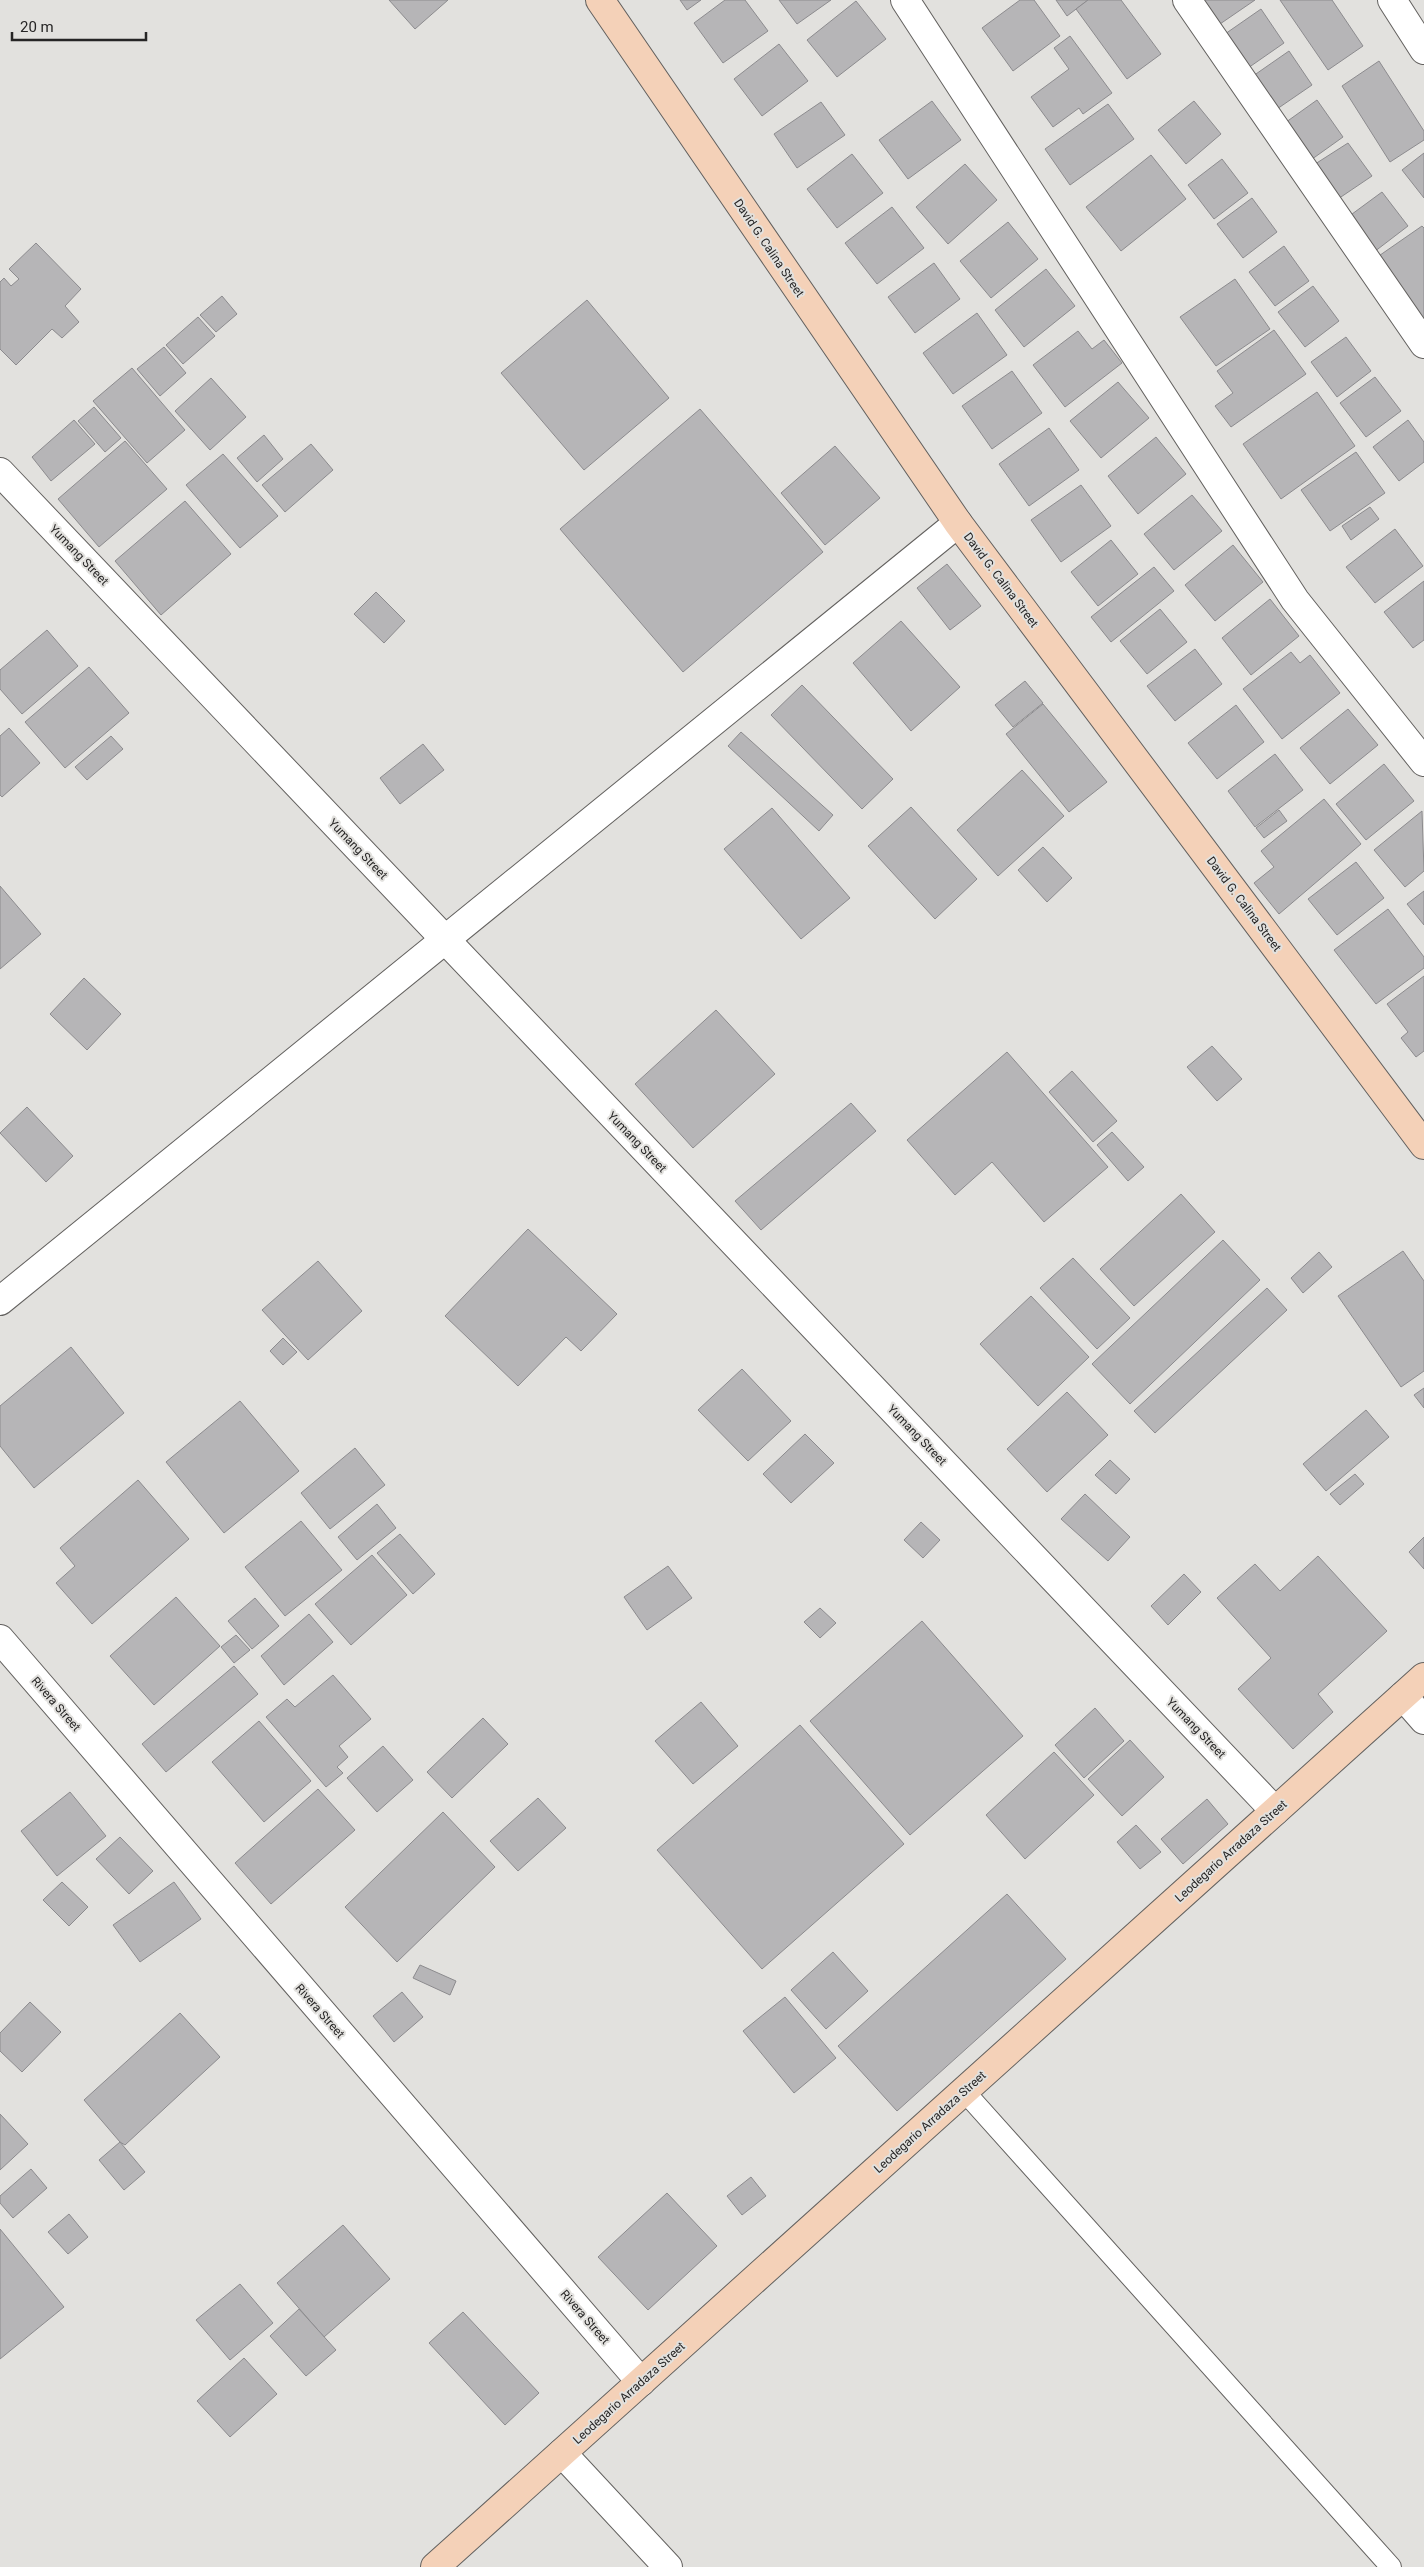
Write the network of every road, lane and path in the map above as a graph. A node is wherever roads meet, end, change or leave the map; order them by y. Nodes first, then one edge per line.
1 (600, 0) edge
2 (905, 0) edge
3 (1187, 0) edge
4 (1392, 0) edge
5 (1424, 50) edge
6 (1424, 344) edge
7 (0, 472) edge
8 (958, 522) junction
9 (1424, 762) edge
10 (445, 940) junction
11 (1424, 1145) edge
12 (0, 1301) edge
13 (0, 1639) edge
14 (1424, 1677) edge
15 (1403, 1696) junction
16 (1424, 1720) edge
17 (1275, 1811) junction
18 (964, 2091) junction
19 (641, 2382) junction
20 (562, 2453) junction
21 (435, 2567) edge
22 (668, 2567) edge
23 (1391, 2567) edge

1 - 8 street, David G. Calina Street
2 - 9 street
3 - 6 street
4 - 5 street
7 - 10 street, Yumang Street
8 - 10 street
8 - 11 street, David G. Calina Street
10 - 12 street
10 - 17 street, Yumang Street
13 - 19 street, Rivera Street
14 - 15 street, Leodegario Arradaza Street
15 - 16 street
15 - 17 street, Leodegario Arradaza Street
17 - 18 street, Leodegario Arradaza Street
18 - 19 street, Leodegario Arradaza Street
18 - 23 lane
19 - 20 street, Leodegario Arradaza Street
20 - 21 street, Leodegario Arradaza Street
20 - 22 street

